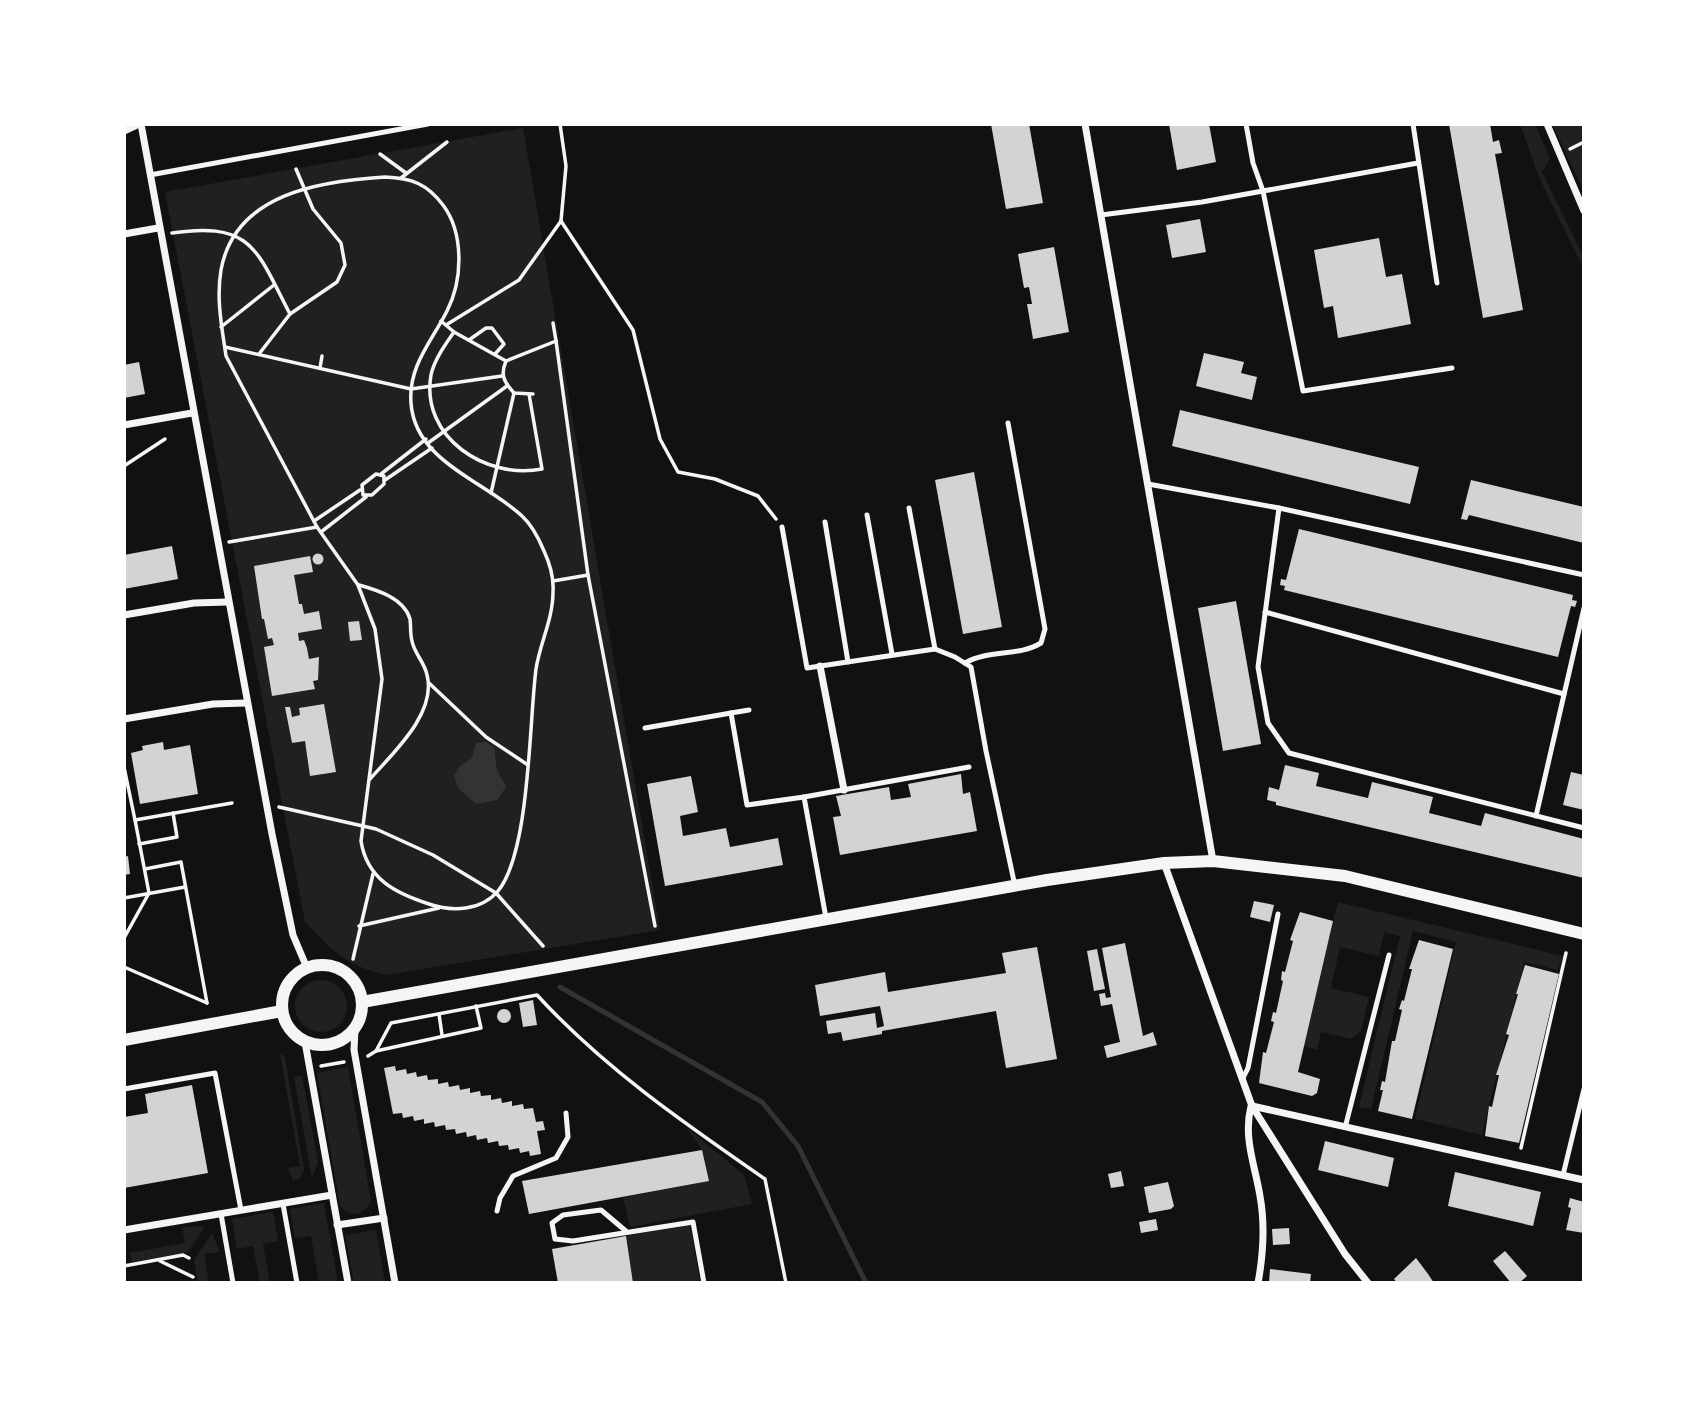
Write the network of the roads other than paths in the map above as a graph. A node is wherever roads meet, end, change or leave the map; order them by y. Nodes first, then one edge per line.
1 (140, 124) edge
2 (428, 124) edge
3 (1085, 124) edge
4 (1246, 124) edge
5 (1413, 124) edge
6 (1547, 124) edge
7 (124, 131) edge
8 (1418, 163) junction
9 (150, 175) junction
10 (1263, 191) junction
11 (1584, 211) edge
12 (1101, 215) junction
13 (159, 231) junction
14 (124, 234) edge
15 (1437, 283) dead end
16 (1452, 368) dead end
17 (192, 413) junction
18 (1008, 423) dead end
19 (124, 425) edge
20 (1148, 484) junction
21 (909, 508) dead end
22 (1279, 508) junction
23 (867, 515) dead end
24 (825, 522) dead end
25 (782, 527) road end
26 (1584, 575) edge
27 (228, 602) junction
28 (1584, 607) edge
29 (1265, 612) junction
30 (124, 615) edge
31 (935, 649) junction
32 (892, 654) junction
33 (848, 662) junction
34 (965, 663) junction
35 (820, 666) junction
36 (1564, 694) junction
37 (246, 703) junction
38 (749, 710) dead end
39 (731, 713) junction
40 (124, 719) edge
41 (645, 728) dead end
42 (969, 767) dead end
43 (844, 790) junction
44 (804, 797) junction
45 (1536, 816) junction
46 (1584, 828) edge
47 (1213, 861) junction
48 (1164, 863) junction
49 (1015, 886) junction
50 (1278, 914) dead end
51 (826, 918) junction
52 (1584, 934) edge
53 (1390, 955) dead end
54 (307, 968) junction
55 (362, 1002) junction
56 (282, 1012) junction
57 (355, 1028) junction
58 (124, 1040) edge
59 (304, 1042) junction
60 (1242, 1080) junction
61 (124, 1089) edge
62 (1584, 1089) edge
63 (1252, 1106) junction
64 (566, 1114) dead end
65 (1346, 1125) junction
66 (1563, 1175) junction
67 (1584, 1180) edge
68 (332, 1195) junction
69 (282, 1203) junction
70 (240, 1210) junction
71 (497, 1211) dead end
72 (221, 1214) junction
73 (384, 1218) junction
74 (337, 1225) junction
75 (124, 1230) edge
76 (627, 1232) junction
77 (233, 1283) edge
78 (297, 1283) edge
79 (348, 1283) edge
80 (395, 1283) edge
81 (704, 1283) edge
82 (1258, 1283) edge
83 (1368, 1283) edge

1 - 7 street
1 - 9 street
2 - 9 lane
3 - 12 street
4 - 10 lane
5 - 8 lane
6 - 11 street
8 - 10 lane
8 - 15 lane
9 - 13 street
10 - 12 lane
10 - 16 lane
12 - 20 street
13 - 14 street
13 - 17 street
17 - 19 street
17 - 27 street
18 - 34 lane
20 - 22 lane
20 - 47 street
21 - 31 lane
22 - 26 lane
22 - 29 lane
23 - 32 lane
24 - 33 lane
25 - 35 lane
27 - 30 street
27 - 37 street
28 - 36 lane
29 - 36 lane
29 - 45 lane
31 - 32 lane
31 - 34 lane
32 - 33 lane
33 - 35 lane
34 - 49 lane
35 - 43 street
36 - 45 lane
37 - 40 street
37 - 54 street
38 - 39 lane
39 - 41 lane
39 - 44 lane
42 - 43 lane
43 - 44 lane
44 - 51 lane
45 - 46 lane
47 - 48 street
47 - 52 street
48 - 49 street
48 - 60 street
49 - 51 street
50 - 60 lane
51 - 55 street
53 - 65 lane
54 - 55 street
54 - 56 street
55 - 57 street
56 - 58 street
56 - 59 street
57 - 59 street
57 - 73 street
59 - 68 street
60 - 63 street
61 - 70 lane
62 - 66 lane
63 - 65 street
63 - 82 street
63 - 83 street
64 - 71 lane
65 - 66 street
66 - 67 street
68 - 69 street
68 - 74 street
69 - 70 street
69 - 78 lane
70 - 72 street
72 - 75 street
72 - 77 lane
73 - 74 street
73 - 80 street
74 - 79 street
76 - 76 lane
76 - 81 lane

